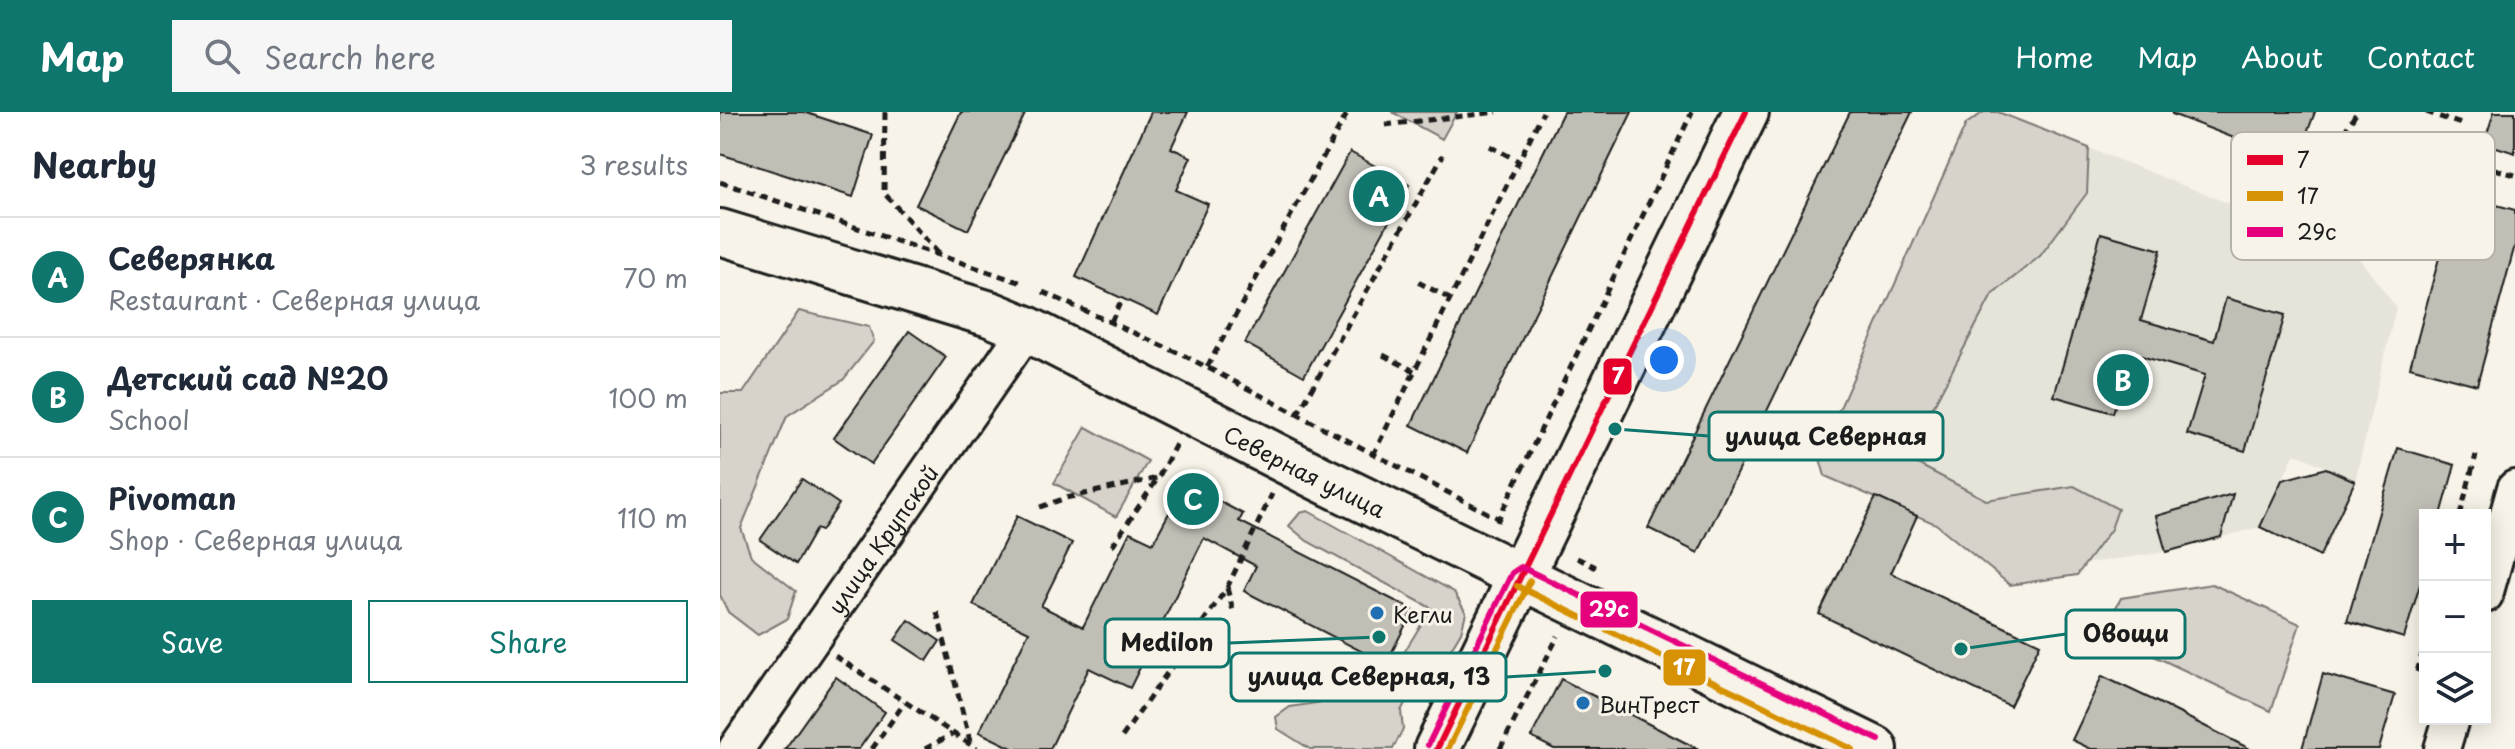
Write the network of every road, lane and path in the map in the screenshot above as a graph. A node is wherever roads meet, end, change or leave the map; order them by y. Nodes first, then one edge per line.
1 (885, 112) edge
2 (1348, 112) edge
3 (1497, 112) edge
4 (1543, 112) edge
5 (1692, 112) edge
6 (1746, 112) edge
7 (2357, 112) edge
8 (2426, 112) edge
9 (1385, 125) dead end
10 (2464, 125) dead end
11 (2344, 132) edge
12 (1490, 146) dead end
13 (1443, 155) dead end
14 (1518, 161) junction
15 (2495, 169) edge
16 (2515, 175) edge
17 (720, 232) edge
18 (939, 254) dead end
19 (1418, 282) dead end
20 (1450, 299) junction
21 (1120, 303) dead end
22 (1111, 322) dead end
23 (1027, 329) junction
24 (1383, 355) dead end
25 (1207, 367) dead end
26 (1414, 371) junction
27 (1297, 415) dead end
28 (1178, 440) dead end
29 (1373, 455) dead end
30 (2476, 455) dead end
31 (1158, 478) junction
32 (2515, 488) edge
33 (1275, 489) dead end
34 (1040, 507) dead end
35 (2462, 509) edge
36 (1499, 519) dead end
37 (1112, 546) dead end
38 (1577, 558) dead end
39 (1594, 566) dead end
40 (1521, 577) junction
41 (2489, 581) edge
42 (1227, 588) junction
43 (937, 612) dead end
44 (1234, 614) dead end
45 (1559, 635) dead end
46 (811, 640) junction
47 (2422, 653) edge
48 (2417, 672) dead end
49 (905, 702) junction
50 (2449, 725) edge
51 (952, 733) junction
52 (1122, 737) dead end
53 (974, 748) edge
54 (736, 749) edge
55 (872, 749) edge
56 (925, 749) edge
57 (1437, 749) edge
58 (1500, 749) edge
59 (1875, 749) edge
60 (2442, 749) edge

1 - 18 path
2 - 25 path
3 - 9 path
4 - 14 path
5 - 36 path
6 - 40 street
7 - 11 path
8 - 10 path
12 - 14 path
13 - 27 path
14 - 20 path
15 - 16 path
17 - 23 street, Северная улица
19 - 20 path
20 - 26 path
21 - 22 path
23 - 40 street, Северная улица
23 - 46 street, улица Крупской
24 - 26 path
26 - 29 path
28 - 31 path
30 - 35 path
31 - 34 path
31 - 37 path
32 - 41 street
33 - 42 path
38 - 39 path
40 - 57 street
40 - 59 street, Северная улица
42 - 44 path
42 - 52 path
43 - 53 path
45 - 58 path
46 - 49 path
46 - 54 street, улица Крупской
47 - 48 path
49 - 51 path
49 - 55 path
50 - 60 street
51 - 53 path
51 - 56 path

